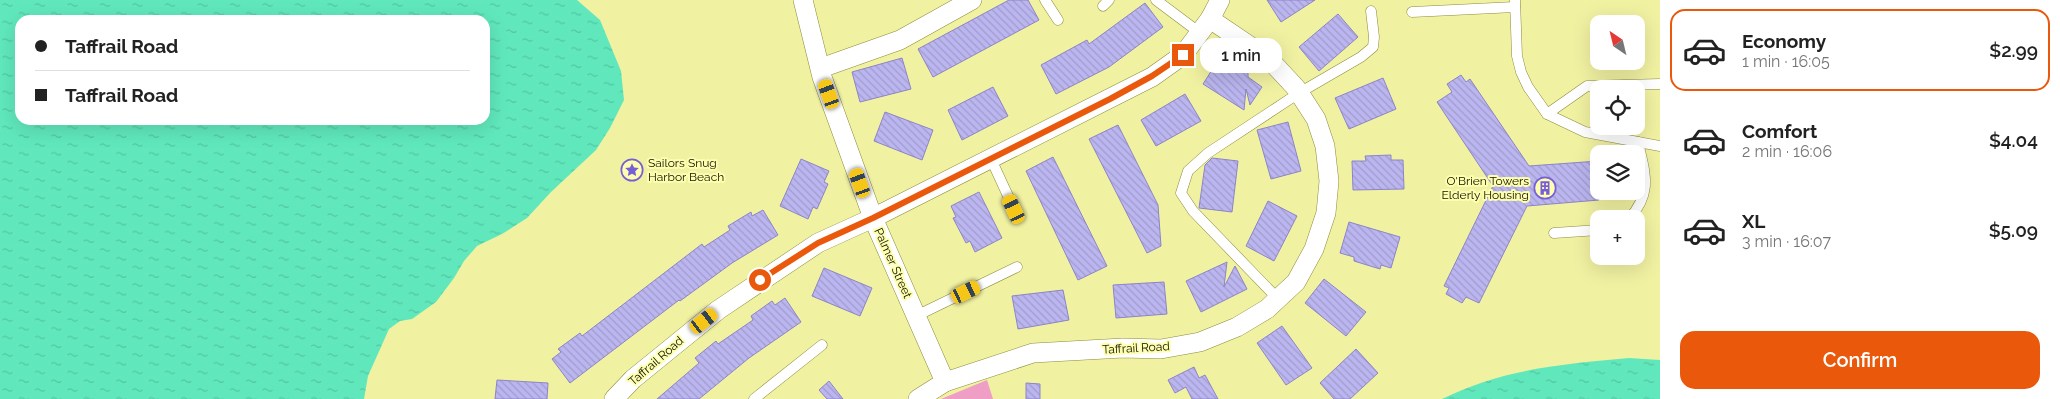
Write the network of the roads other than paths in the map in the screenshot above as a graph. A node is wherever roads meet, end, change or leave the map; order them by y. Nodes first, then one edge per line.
1 (803, 0) edge
2 (1046, 0) edge
3 (1156, 0) edge
4 (1220, 0) edge
5 (966, 2) edge
6 (1515, 4) edge
7 (1371, 11) dead end
8 (1412, 12) dead end
9 (1058, 20) dead end
10 (1205, 26) junction
11 (821, 68) junction
12 (1660, 84) edge
13 (1299, 92) junction
14 (1547, 114) junction
15 (1638, 142) junction
16 (1660, 146) edge
17 (991, 159) junction
18 (1014, 209) dead end
19 (1636, 210) edge
20 (873, 218) junction
21 (1590, 231) edge
22 (1554, 233) dead end
23 (1017, 267) dead end
24 (1277, 298) junction
25 (916, 316) junction
26 (822, 345) dead end
27 (945, 382) junction
28 (614, 399) edge
29 (754, 399) edge
30 (918, 399) edge

1 - 11 street, Palmer Street
2 - 9 lane
3 - 10 lane
4 - 10 street, Taffrail Road
5 - 11 street
6 - 8 lane
6 - 14 lane
7 - 13 lane
10 - 13 street, Taffrail Road
10 - 17 street, Taffrail Road
11 - 20 street, Palmer Street
12 - 14 lane
13 - 24 street, Taffrail Road
13 - 24 lane
14 - 15 lane
15 - 16 lane
15 - 19 lane
17 - 18 lane
17 - 20 street, Taffrail Road
20 - 25 street, Palmer Street
20 - 28 street, Taffrail Road
21 - 22 lane
23 - 25 lane
24 - 27 street, Taffrail Road
25 - 27 street, Palmer Street
26 - 29 lane
27 - 30 street, Taffrail Road

